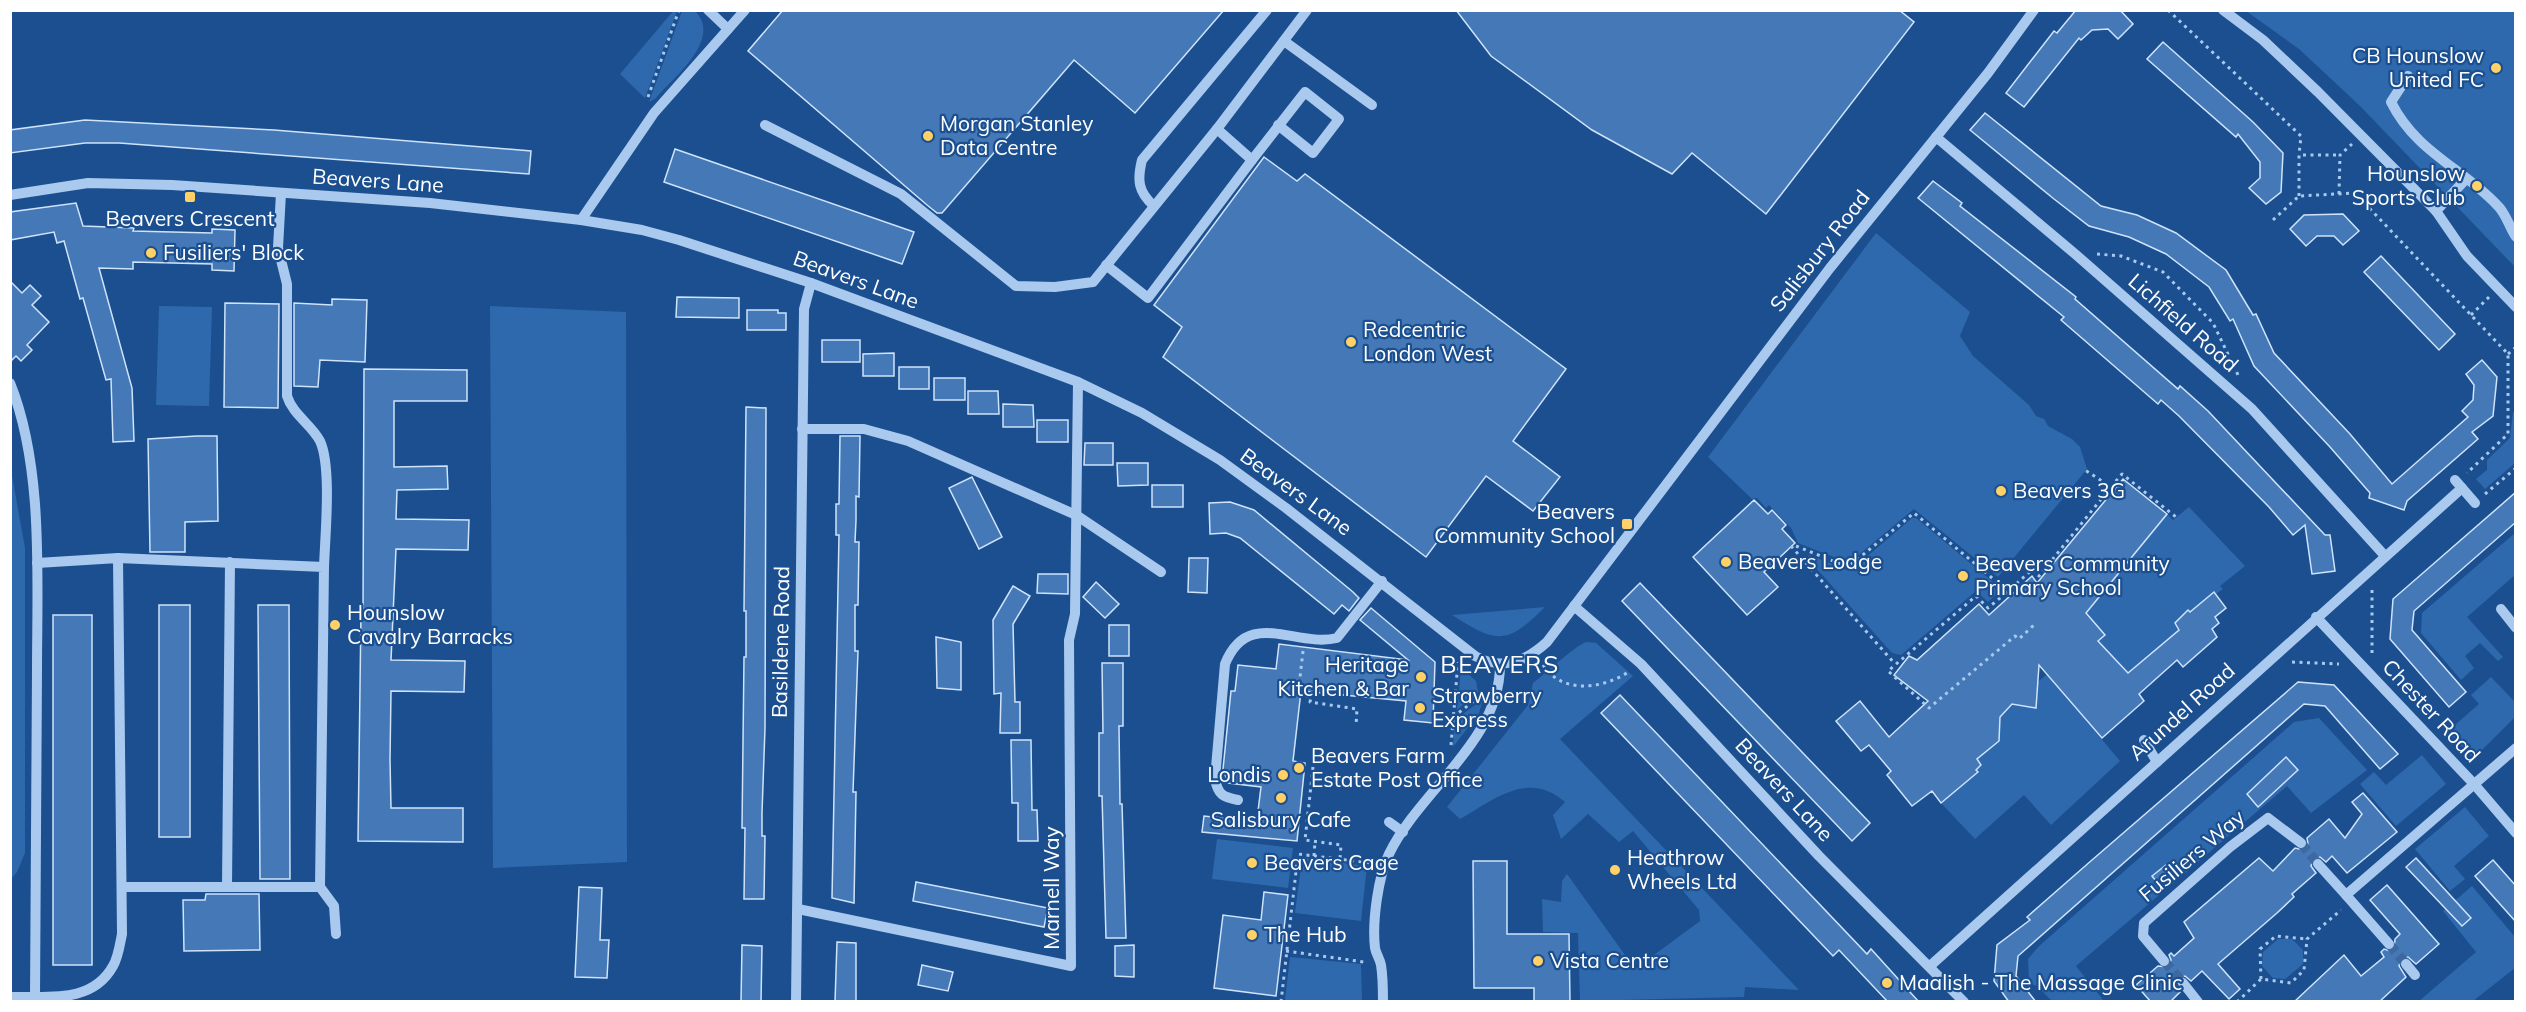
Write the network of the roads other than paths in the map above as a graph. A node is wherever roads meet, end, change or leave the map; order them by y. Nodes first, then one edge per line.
1 (708, 10) edge
2 (745, 10) edge
3 (1267, 10) edge
4 (1307, 10) edge
5 (2034, 10) edge
6 (2223, 10) edge
7 (728, 28) junction
8 (1284, 41) junction
9 (2409, 76) dead end
10 (1372, 105) dead end
11 (765, 125) dead end
12 (1278, 125) junction
13 (1216, 129) junction
14 (1936, 137) junction
15 (1252, 160) junction
16 (2466, 178) junction
17 (281, 193) junction
18 (10, 195) edge
19 (1154, 206) junction
20 (2436, 211) junction
21 (581, 220) junction
22 (2516, 237) edge
23 (1106, 266) junction
24 (810, 283) junction
25 (2516, 308) edge
26 (1078, 382) junction
27 (10, 383) edge
28 (802, 429) junction
29 (2475, 503) road end
30 (1076, 515) junction
31 (2385, 556) junction
32 (118, 558) junction
33 (230, 562) junction
34 (37, 563) junction
35 (324, 567) junction
36 (1161, 572) dead end
37 (1382, 581) junction
38 (1574, 606) junction
39 (2501, 609) dead end
40 (2316, 617) junction
41 (2516, 628) edge
42 (1500, 665) junction
43 (2144, 740) dead end
44 (2516, 748) edge
45 (2157, 762) junction
46 (2474, 784) junction
47 (1238, 800) dead end
48 (1389, 822) dead end
49 (1403, 832) junction
50 (2516, 833) edge
51 (2301, 843) tunnel mouth
52 (2318, 864) tunnel mouth
53 (123, 887) junction
54 (227, 887) junction
55 (320, 887) junction
56 (2348, 898) junction
57 (798, 909) junction
58 (336, 934) dead end
59 (2389, 945) tunnel mouth
60 (2164, 961) tunnel mouth
61 (2406, 964) tunnel mouth
62 (1930, 966) junction
63 (2415, 975) dead end
64 (2183, 983) tunnel mouth
65 (35, 996) junction
66 (10, 997) edge
67 (795, 1002) edge
68 (1383, 1002) edge
69 (1964, 1002) edge
70 (2198, 1002) edge

1 - 7 street
2 - 7 street
3 - 19 street
4 - 8 street
5 - 14 street, Salisbury Road
6 - 20 street
7 - 21 street
8 - 10 street
8 - 13 street
9 - 16 street
11 - 23 street
12 - 12 street
12 - 15 street
13 - 15 street
13 - 19 street
14 - 31 street, Lichfield Road
14 - 38 street, Salisbury Road
15 - 23 street
16 - 20 street
16 - 22 street
17 - 18 street, Beavers Lane
17 - 21 street, Beavers Lane
17 - 35 street
19 - 23 street
20 - 25 street
21 - 24 street, Beavers Lane
24 - 26 street, Beavers Lane
24 - 28 street, Basildene Road
26 - 30 street
26 - 37 street, Beavers Lane
27 - 34 street
28 - 30 street
28 - 57 street, Basildene Road
29 - 31 street, Arundel Road
30 - 36 street
30 - 57 street, Marnell Way
31 - 40 street, Arundel Road
32 - 33 street
32 - 34 street
32 - 53 street
33 - 35 street
33 - 54 street
34 - 65 street
35 - 55 street
37 - 42 street, Beavers Lane
37 - 47 street
38 - 42 street
38 - 62 street, Beavers Lane
39 - 41 street
40 - 45 street, Arundel Road
40 - 46 street, Chester Road
42 - 49 street
43 - 45 street
44 - 46 street
45 - 62 street, Arundel Road
46 - 50 street, Chester Road
46 - 56 street
48 - 49 street
49 - 68 street
51 - 60 street, Fusiliers Way
52 - 56 street
53 - 54 street
53 - 65 street
54 - 55 street
55 - 58 street
56 - 59 street
57 - 67 street, Basildene Road
61 - 63 street
62 - 69 street, Beavers Lane
64 - 70 street
65 - 66 street

